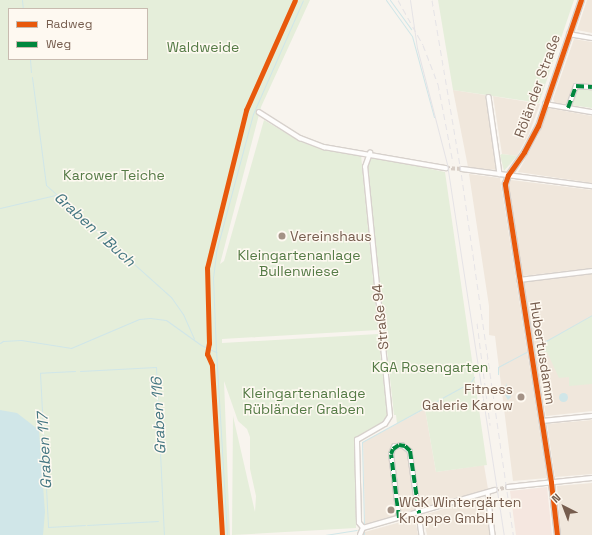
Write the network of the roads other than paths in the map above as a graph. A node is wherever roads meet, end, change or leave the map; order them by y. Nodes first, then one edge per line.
1 (581, 0) edge
2 (569, 34) junction
3 (592, 38) edge
4 (592, 87) edge
5 (490, 97) dead end
6 (545, 104) junction
7 (568, 108) junction
8 (259, 112) dead end
9 (592, 112) edge
10 (370, 153) junction
11 (446, 168) tunnel mouth
12 (462, 169) tunnel mouth
13 (500, 174) junction
14 (508, 175) junction
15 (592, 186) edge
16 (592, 271) edge
17 (519, 280) junction
18 (592, 416) edge
19 (542, 421) junction
20 (592, 478) edge
21 (552, 482) junction
22 (508, 487) tunnel mouth
23 (495, 490) tunnel mouth
24 (488, 493) junction
25 (419, 513) junction
26 (399, 518) junction
27 (363, 528) junction
28 (360, 535) edge
29 (422, 535) edge
30 (493, 535) edge
31 (557, 535) edge

1 - 2 street, Röländer Straße
2 - 3 street
2 - 6 street, Röländer Straße
4 - 7 street
5 - 13 street
6 - 7 street
6 - 14 street, Röländer Straße
7 - 9 street
8 - 10 street
10 - 11 street
10 - 27 street, Straße 94
12 - 13 street
13 - 14 street
14 - 15 street
14 - 17 street, Hubertusdamm
16 - 17 street
17 - 19 street, Hubertusdamm
18 - 19 street
19 - 21 street, Hubertusdamm
20 - 21 street
21 - 22 street
21 - 31 street, Hubertusdamm
23 - 24 street
24 - 25 street
24 - 30 street
25 - 26 street
25 - 26 street
25 - 29 street
26 - 27 street
27 - 28 street

